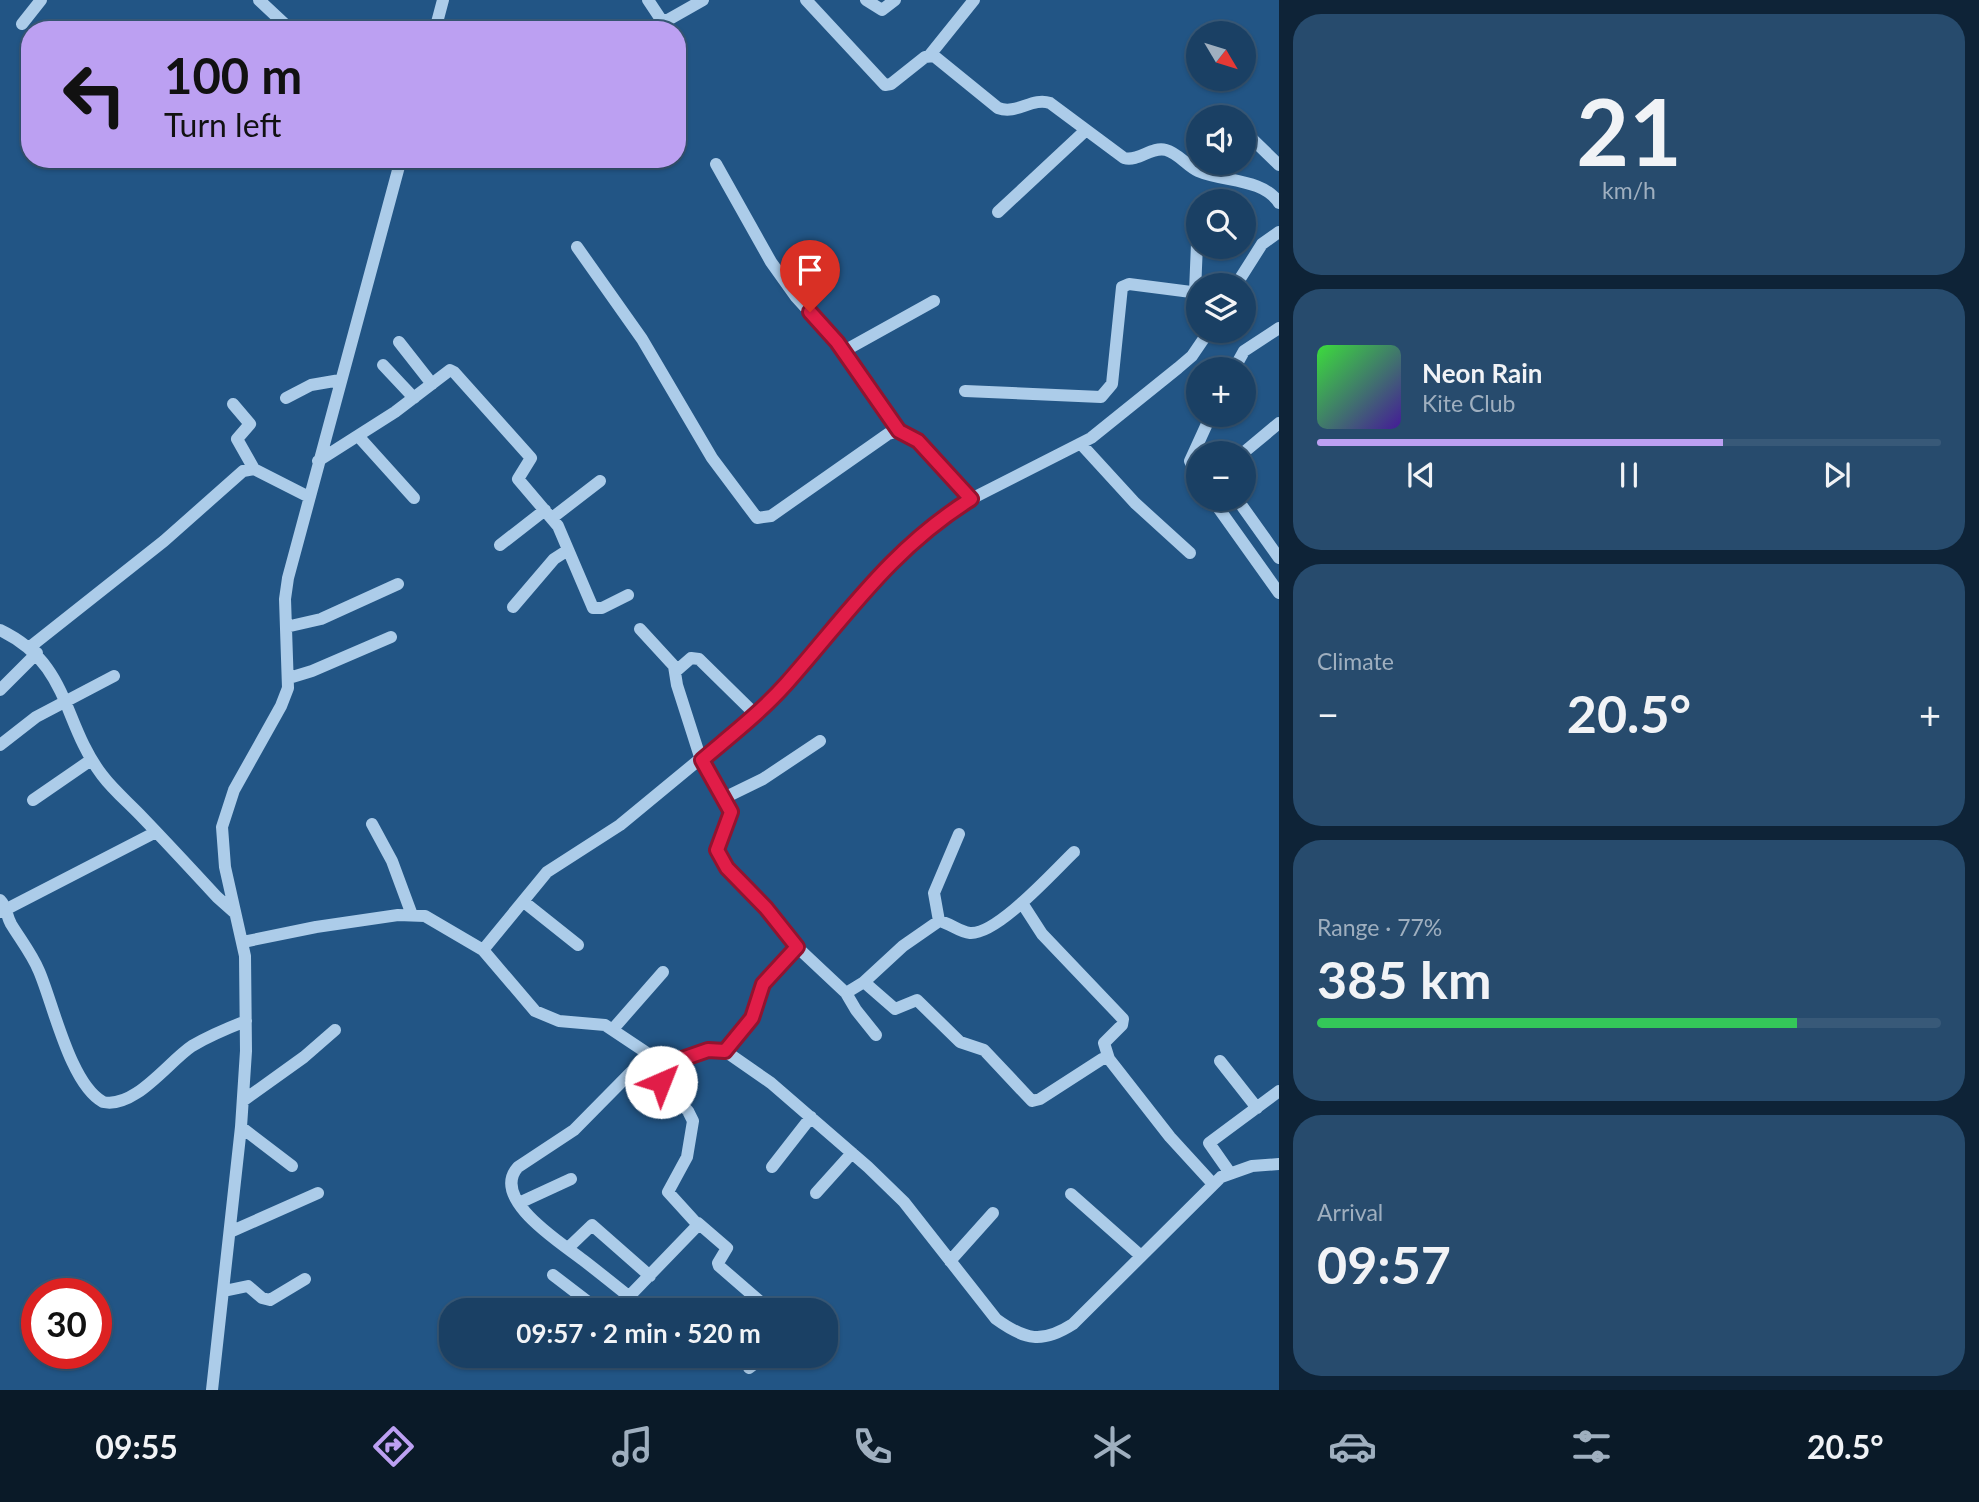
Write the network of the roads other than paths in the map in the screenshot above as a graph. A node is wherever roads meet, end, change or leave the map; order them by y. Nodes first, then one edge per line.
1 (41, 0) edge
2 (259, 0) edge
3 (443, 0) edge
4 (648, 0) edge
5 (703, 0) edge
6 (806, 0) edge
7 (866, 0) edge
8 (895, 0) edge
9 (974, 0) edge
10 (24, 21) edge
11 (281, 21) edge
12 (437, 21) edge
13 (929, 56) junction
14 (1086, 130) junction
15 (1256, 143) edge
16 (716, 164) dead end
17 (1279, 165) edge
18 (399, 168) edge
19 (1279, 203) edge
20 (998, 212) dead end
21 (1279, 232) edge
22 (577, 247) dead end
23 (1244, 273) edge
24 (1186, 292) edge
25 (934, 301) dead end
26 (1279, 328) edge
27 (399, 342) dead end
28 (1201, 343) edge
29 (844, 351) junction
30 (1241, 357) edge
31 (383, 365) dead end
32 (340, 380) junction
33 (432, 384) junction
34 (965, 391) dead end
35 (286, 398) dead end
36 (414, 398) junction
37 (233, 404) dead end
38 (1279, 423) edge
39 (899, 431) junction
40 (359, 436) junction
41 (1256, 442) edge
42 (1081, 444) junction
43 (318, 461) junction
44 (254, 469) junction
45 (600, 481) dead end
46 (309, 497) junction
47 (414, 498) dead end
48 (971, 499) junction
49 (1221, 511) edge
50 (1246, 511) edge
51 (548, 514) junction
52 (500, 545) dead end
53 (568, 550) junction
54 (1190, 553) dead end
55 (1279, 558) edge
56 (398, 584) dead end
57 (1279, 593) edge
58 (628, 595) dead end
59 (513, 607) dead end
60 (286, 626) junction
61 (0, 629) edge
62 (640, 629) dead end
63 (391, 638) dead end
64 (34, 650) junction
65 (675, 672) junction
66 (114, 676) dead end
67 (289, 678) junction
68 (0, 690) edge
69 (67, 702) junction
70 (756, 715) junction
71 (820, 741) dead end
72 (0, 745) edge
73 (91, 760) junction
74 (702, 760) junction
75 (724, 798) junction
76 (33, 800) dead end
77 (372, 824) dead end
78 (156, 832) junction
79 (959, 834) dead end
80 (1074, 852) dead end
81 (524, 902) junction
82 (1022, 903) junction
83 (2, 907) edge
84 (236, 913) junction
85 (412, 915) junction
86 (939, 921) junction
87 (243, 942) junction
88 (578, 945) dead end
89 (797, 947) junction
90 (483, 950) junction
91 (663, 972) dead end
92 (864, 982) junction
93 (846, 993) junction
94 (246, 1021) junction
95 (613, 1029) junction
96 (335, 1030) dead end
97 (876, 1035) dead end
98 (725, 1051) junction
99 (648, 1055) junction
100 (1109, 1059) junction
101 (1220, 1061) dead end
102 (665, 1065) junction
103 (1279, 1091) edge
104 (244, 1100) junction
105 (1257, 1108) junction
106 (811, 1118) junction
107 (241, 1127) junction
108 (852, 1153) junction
109 (1279, 1164) edge
110 (292, 1167) dead end
111 (772, 1167) dead end
112 (1230, 1173) junction
113 (571, 1179) dead end
114 (1213, 1184) junction
115 (318, 1193) dead end
116 (816, 1193) dead end
117 (1071, 1194) dead end
118 (519, 1202) junction
119 (993, 1213) dead end
120 (698, 1223) junction
121 (230, 1232) junction
122 (568, 1248) junction
123 (1141, 1256) junction
124 (950, 1261) junction
125 (553, 1275) dead end
126 (650, 1276) junction
127 (305, 1279) dead end
128 (224, 1291) junction
129 (628, 1296) junction
130 (583, 1298) edge
131 (631, 1298) edge
132 (756, 1298) edge
133 (212, 1390) edge

1 - 10 street
2 - 11 street
3 - 12 street
4 - 5 street
6 - 13 street
7 - 8 street
9 - 13 street
13 - 14 street
14 - 19 street
14 - 20 street
15 - 17 street
16 - 29 street
18 - 32 street
21 - 23 street
22 - 39 street
24 - 34 street
25 - 29 street
26 - 30 street
27 - 33 street
28 - 42 street
29 - 39 street
31 - 36 street
32 - 35 street
32 - 43 street
33 - 36 street
33 - 51 street
36 - 40 street
37 - 44 street
38 - 41 street
39 - 48 street
40 - 43 street
40 - 47 street
42 - 48 street
42 - 54 street
43 - 46 street
44 - 46 street
44 - 64 street
45 - 51 street
46 - 60 street
48 - 70 street
49 - 57 street
50 - 55 street
51 - 52 street
51 - 53 street
53 - 58 street
53 - 59 street
56 - 60 street
60 - 67 street
61 - 64 street
62 - 65 street
63 - 67 street
64 - 68 street
64 - 69 street
65 - 70 street
65 - 74 street
66 - 69 street
67 - 84 street
69 - 72 street
69 - 73 street
70 - 74 street
71 - 75 street
73 - 76 street
73 - 78 street
74 - 75 street
74 - 81 street
75 - 89 street
77 - 85 street
78 - 83 street
78 - 84 street
79 - 86 street
80 - 82 street
81 - 88 street
81 - 90 street
82 - 86 street
82 - 100 street
83 - 94 street
84 - 87 street
85 - 87 street
85 - 90 street
86 - 92 street
87 - 94 street
89 - 93 street
89 - 98 street
90 - 95 street
91 - 95 street
92 - 93 street
92 - 100 street
93 - 97 street
94 - 104 street
95 - 99 street
96 - 104 street
98 - 102 street
98 - 106 street
99 - 102 street
99 - 118 street
100 - 114 street
101 - 105 street
102 - 120 street
103 - 105 street
104 - 107 street
105 - 112 street
106 - 108 street
106 - 111 street
107 - 110 street
107 - 121 street
108 - 116 street
108 - 124 street
109 - 112 street
112 - 114 street
113 - 118 street
114 - 123 street
115 - 121 street
117 - 123 street
118 - 122 street
119 - 124 street
120 - 126 street
120 - 132 street
121 - 128 street
122 - 126 street
122 - 129 street
123 - 124 street
125 - 130 street
126 - 129 street
127 - 128 street
128 - 133 street
129 - 131 street

